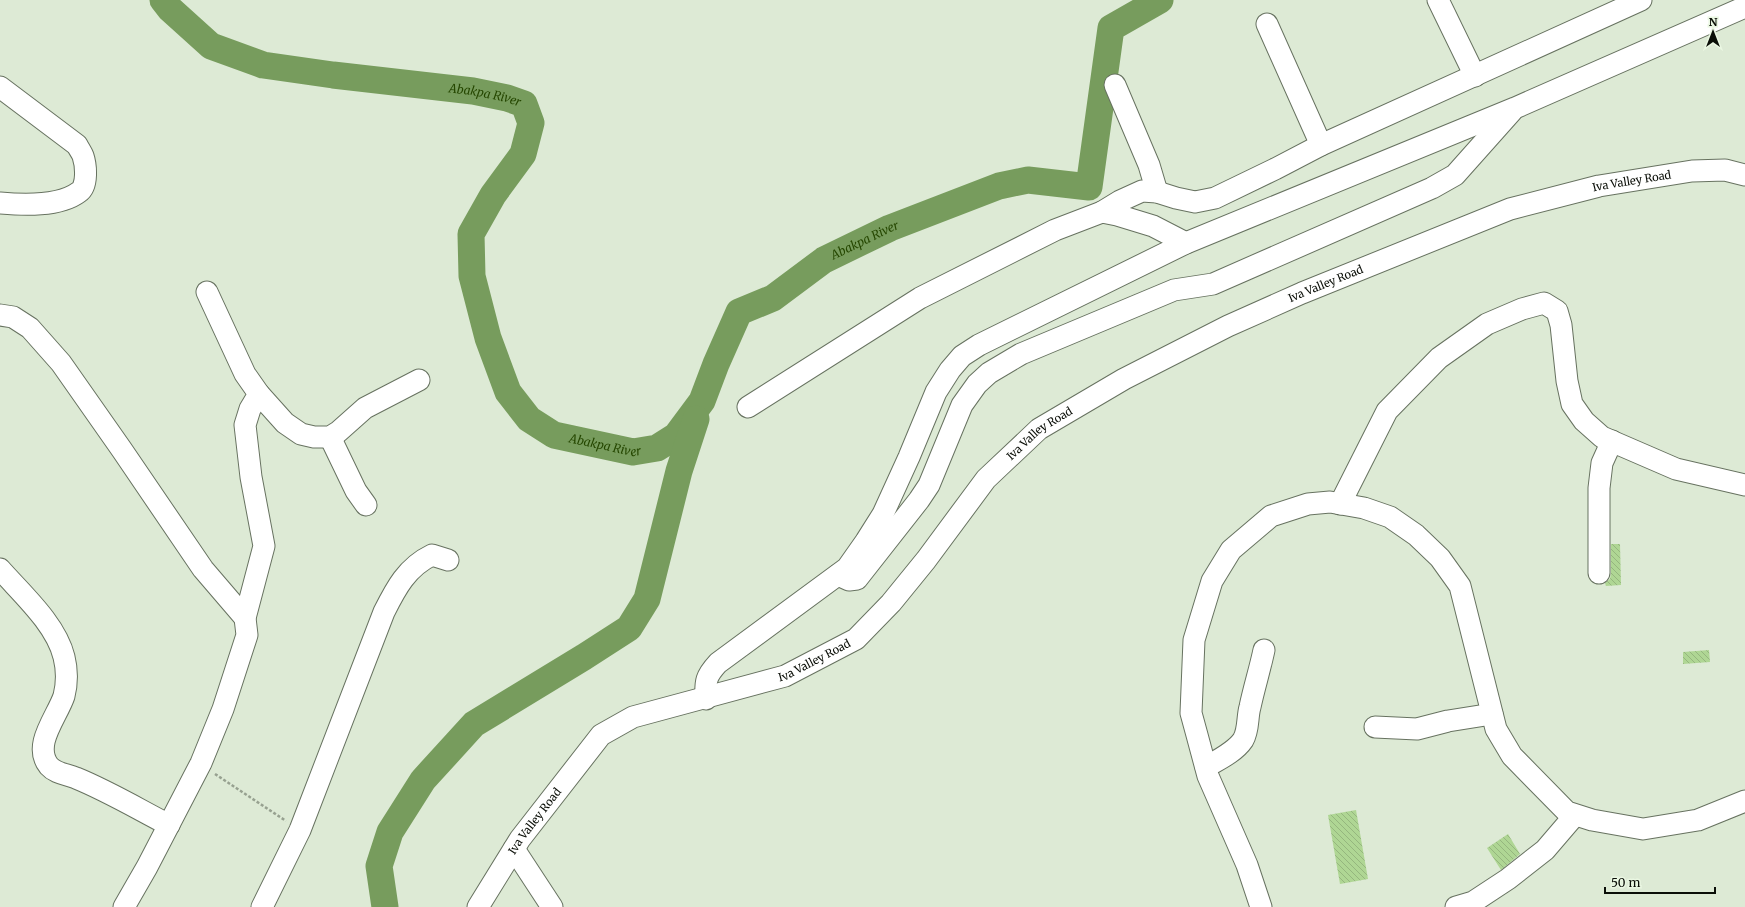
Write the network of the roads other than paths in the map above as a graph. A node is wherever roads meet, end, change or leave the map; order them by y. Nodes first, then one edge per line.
1 (1438, 0) edge
2 (1641, 0) edge
3 (1745, 7) edge
4 (1267, 24) dead end
5 (1475, 76) junction
6 (1115, 85) dead end
7 (0, 87) edge
8 (1515, 108) junction
9 (1321, 145) junction
10 (1745, 175) edge
11 (1157, 192) junction
12 (0, 203) edge
13 (1102, 212) junction
14 (1186, 243) junction
15 (207, 292) dead end
16 (0, 316) edge
17 (419, 380) dead end
18 (259, 394) junction
19 (748, 407) dead end
20 (330, 437) junction
21 (1612, 441) junction
22 (1745, 485) edge
23 (1340, 504) junction
24 (366, 505) dead end
25 (448, 560) dead end
26 (0, 569) edge
27 (1599, 573) dead end
28 (838, 575) junction
29 (245, 618) junction
30 (1264, 650) dead end
31 (706, 698) junction
32 (1492, 714) junction
33 (1375, 727) dead end
34 (1206, 767) junction
35 (1745, 801) edge
36 (1575, 815) junction
37 (169, 825) junction
38 (514, 849) junction
39 (124, 907) edge
40 (262, 907) edge
41 (478, 907) edge
42 (552, 907) edge
43 (1261, 907) edge
44 (1456, 907) edge

1 - 5 street
2 - 5 street
3 - 8 street
4 - 9 street
5 - 9 street
6 - 11 street
7 - 12 street
8 - 14 street
8 - 28 street
9 - 11 street
10 - 31 street, Iva Valley Road
11 - 13 street
13 - 14 street
13 - 19 street
14 - 28 street
15 - 18 street
16 - 29 street
17 - 20 street
18 - 20 street
18 - 29 street
20 - 24 street
21 - 22 street
21 - 23 street
21 - 27 street
23 - 32 street
23 - 34 street
25 - 40 street
26 - 37 street
28 - 31 street
29 - 37 street
30 - 34 street
31 - 38 street, Iva Valley Road
32 - 33 street
32 - 36 street
34 - 43 street
35 - 36 street
36 - 44 street
37 - 39 street
38 - 41 street, Iva Valley Road
38 - 42 street

